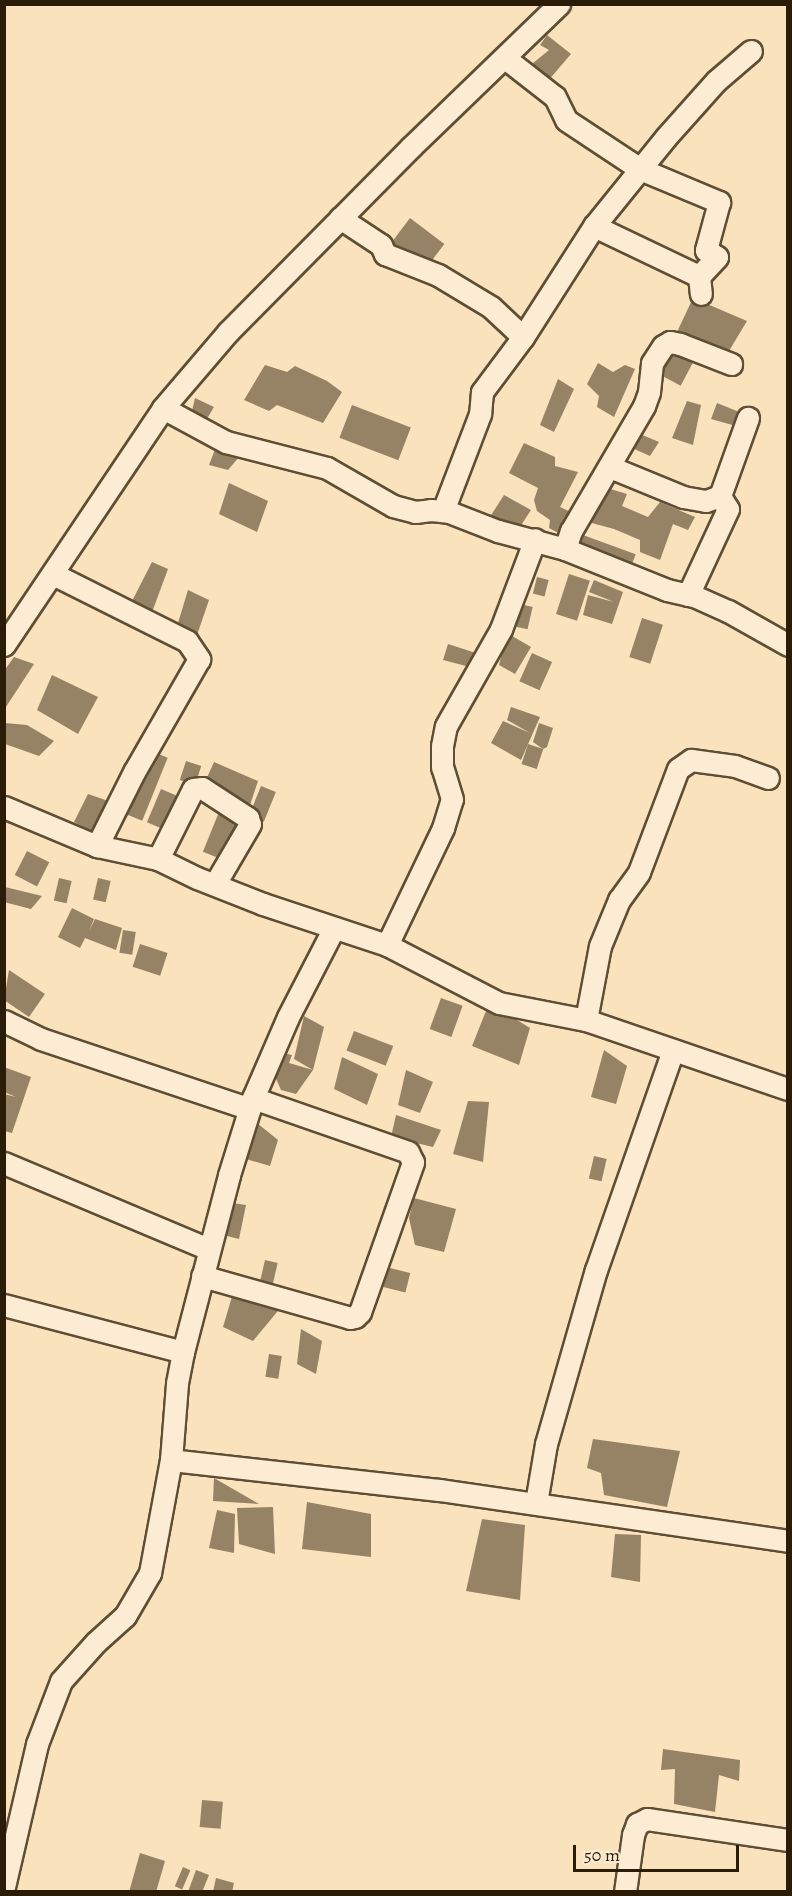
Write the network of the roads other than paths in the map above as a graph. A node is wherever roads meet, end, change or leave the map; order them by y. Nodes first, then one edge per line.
1 (559, 4) edge
2 (751, 51) dead end
3 (505, 58) junction
4 (640, 169) junction
5 (340, 218) junction
6 (594, 226) junction
7 (523, 338) junction
8 (731, 364) dead end
9 (163, 408) junction
10 (748, 418) dead end
11 (610, 467) junction
12 (720, 496) junction
13 (443, 511) junction
14 (535, 539) junction
15 (565, 549) junction
16 (53, 574) junction
17 (688, 595) junction
18 (4, 645) edge
19 (788, 645) edge
20 (768, 778) dead end
21 (4, 807) edge
22 (97, 846) junction
23 (158, 859) junction
24 (215, 884) junction
25 (334, 928) junction
26 (387, 945) junction
27 (586, 1020) junction
28 (4, 1021) edge
29 (673, 1050) junction
30 (788, 1089) edge
31 (251, 1103) junction
32 (4, 1163) edge
33 (209, 1250) junction
34 (202, 1276) junction
35 (4, 1305) edge
36 (183, 1352) junction
37 (171, 1460) junction
38 (536, 1503) junction
39 (788, 1541) edge
40 (788, 1840) edge
41 (4, 1887) edge
42 (625, 1892) edge

1 - 3 street
2 - 4 street
3 - 4 street
3 - 5 street
4 - 6 street
4 - 6 street
5 - 7 street
5 - 9 street
6 - 7 street
7 - 13 street
8 - 11 street
9 - 13 street
9 - 16 street
10 - 12 street
11 - 12 street
11 - 15 street
12 - 17 street
13 - 14 street
14 - 15 street
14 - 26 street
15 - 17 street
16 - 18 street
16 - 22 street
17 - 19 street
20 - 27 street
21 - 22 street
22 - 23 street
23 - 24 street
23 - 24 street
24 - 25 street
25 - 26 street
25 - 31 street
26 - 27 street
27 - 29 street
28 - 31 street
29 - 30 street
29 - 38 street
31 - 33 street
31 - 34 street
32 - 33 street
33 - 34 street
34 - 36 street
35 - 36 street
36 - 37 street
37 - 38 street
37 - 41 street
38 - 39 street
40 - 42 street

